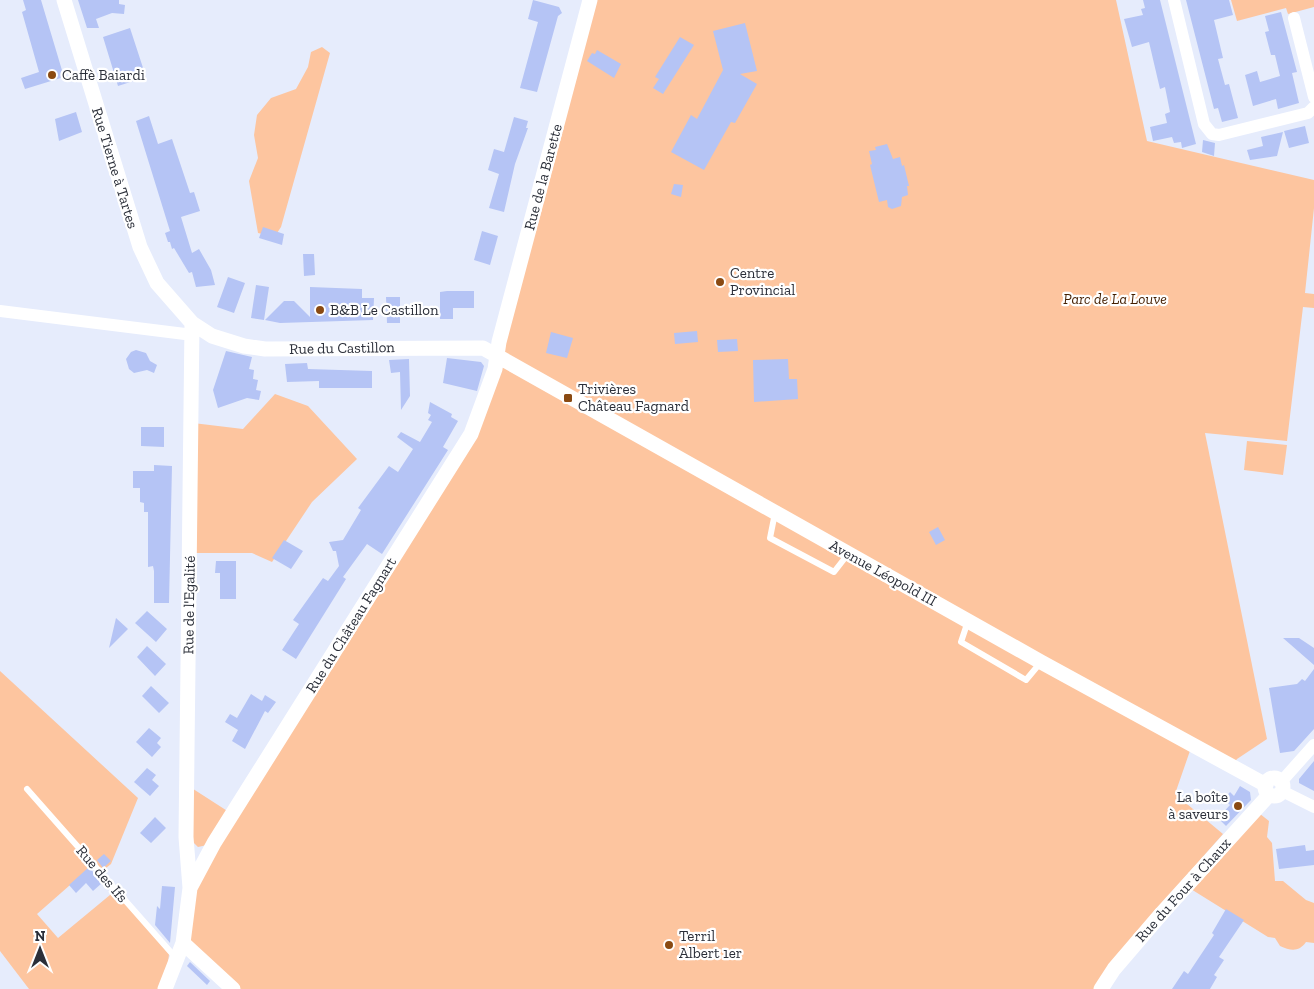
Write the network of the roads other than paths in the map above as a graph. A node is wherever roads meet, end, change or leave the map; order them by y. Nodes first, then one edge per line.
1 (64, 0) edge
2 (590, 0) edge
3 (1174, 0) edge
4 (1294, 18) dead end
5 (1310, 62) edge
6 (1314, 97) edge
7 (1314, 106) edge
8 (0, 311) edge
9 (192, 329) junction
10 (499, 356) junction
11 (775, 513) junction
12 (848, 554) junction
13 (968, 621) junction
14 (1041, 662) junction
15 (1314, 745) edge
16 (1275, 788) junction
17 (27, 790) dead end
18 (1314, 807) edge
19 (190, 888) junction
20 (183, 943) junction
21 (176, 958) junction
22 (165, 989) edge
23 (233, 989) edge
24 (1101, 989) edge

1 - 9 street, Rue Tierne à Tartes
2 - 10 street, Rue de la Barette
3 - 7 street
4 - 5 street
5 - 6 street
8 - 9 street, Rue du Castillon
9 - 10 street, Rue du Castillon
9 - 19 street, Rue de l'Egalité
10 - 11 street, Avenue Léopold III
10 - 19 street, Rue du Château Fagnart
11 - 12 street, Avenue Léopold III
11 - 12 lane
12 - 13 street, Avenue Léopold III
13 - 14 street, Avenue Léopold III
13 - 14 lane
14 - 16 street, Avenue Léopold III
15 - 16 street
16 - 18 street
16 - 24 street, Rue du Four à Chaux
17 - 21 lane, Rue des Ifs
19 - 20 street
20 - 21 street
20 - 23 street
21 - 22 street

